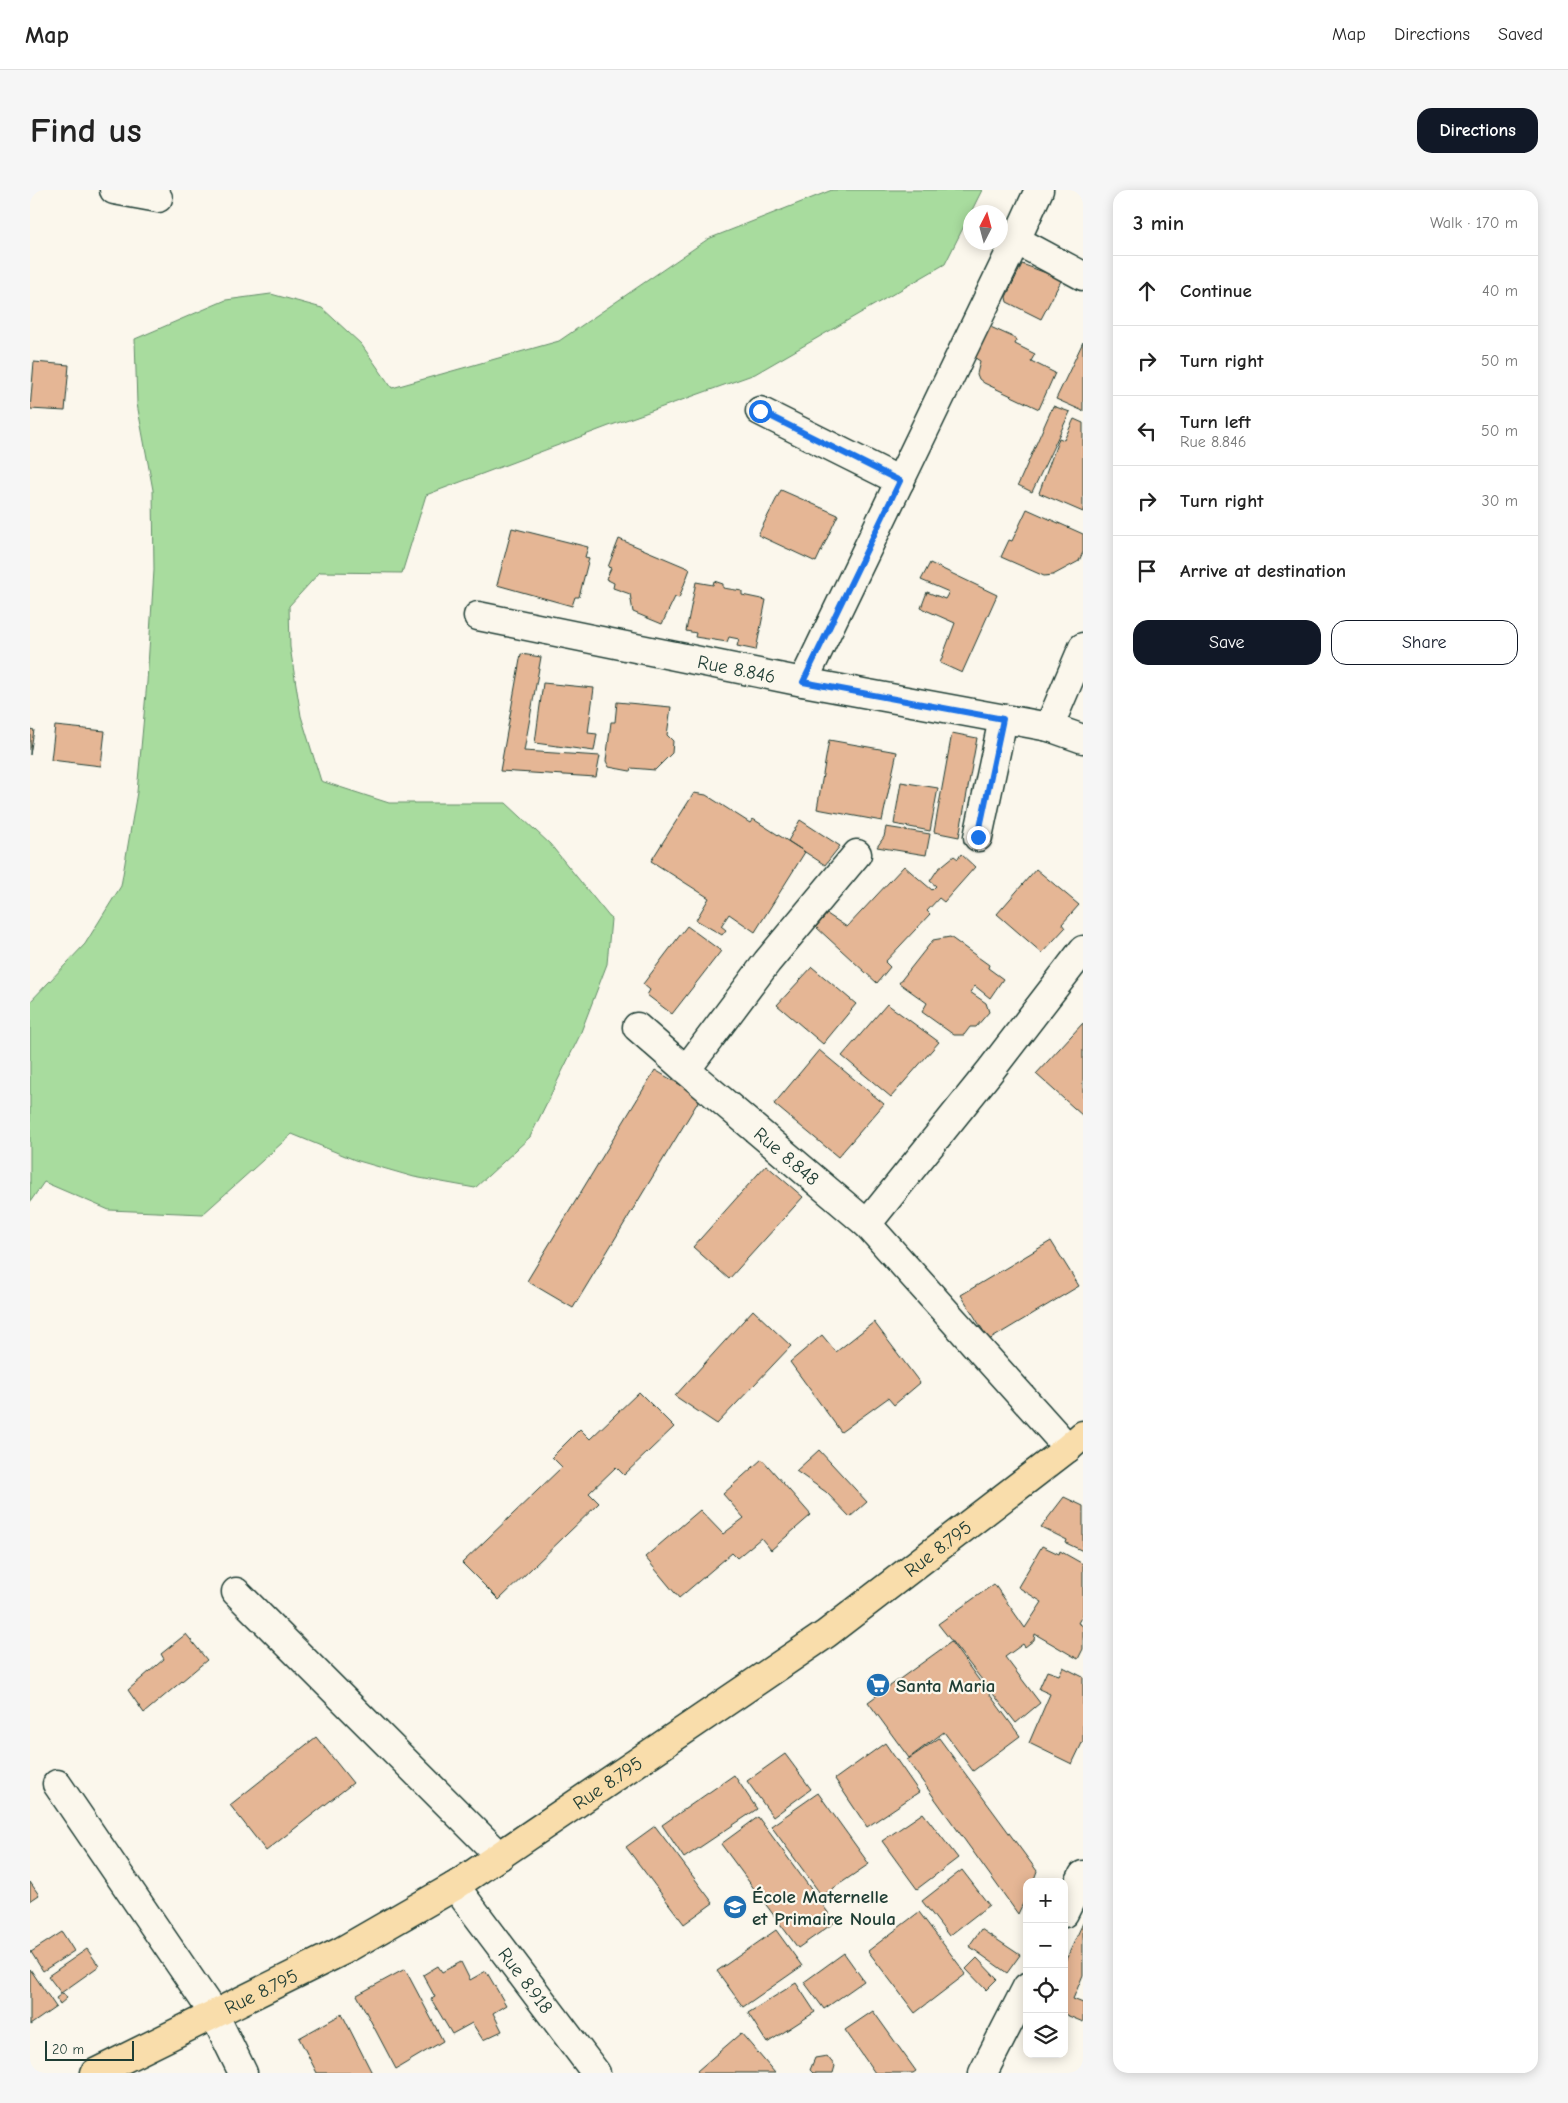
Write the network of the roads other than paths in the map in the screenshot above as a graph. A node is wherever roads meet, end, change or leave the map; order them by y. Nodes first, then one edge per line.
1 (114, 190) edge
2 (1038, 190) edge
3 (158, 198) dead end
4 (1016, 240) junction
5 (1083, 276) edge
6 (760, 411) dead end
7 (900, 481) junction
8 (478, 616) dead end
9 (1083, 647) edge
10 (803, 682) junction
11 (1003, 719) junction
12 (1048, 727) junction
13 (1083, 739) edge
14 (978, 837) dead end
15 (857, 854) dead end
16 (1083, 950) edge
17 (637, 1027) dead end
18 (686, 1070) junction
19 (868, 1224) junction
20 (1076, 1441) edge
21 (236, 1592) dead end
22 (57, 1784) dead end
23 (500, 1856) junction
24 (1083, 1875) edge
25 (455, 1886) junction
26 (1068, 1904) edge
27 (1023, 1995) edge
28 (214, 2014) junction
29 (95, 2073) edge
30 (243, 2073) edge
31 (596, 2073) edge
32 (983, 2073) edge

1 - 3 street
2 - 4 street
4 - 5 street
4 - 7 street
6 - 7 street
7 - 10 street
8 - 10 street, Rue 8.846
9 - 12 street
10 - 11 street, Rue 8.846
11 - 12 street, Rue 8.846
11 - 14 street
12 - 13 street, Rue 8.846
15 - 18 street
16 - 19 street
17 - 18 street, Rue 8.848
18 - 19 street, Rue 8.848
19 - 20 street, Rue 8.848
20 - 23 highway, Rue 8.795
21 - 23 street
22 - 28 street
23 - 25 highway, Rue 8.795
24 - 26 street
25 - 28 highway, Rue 8.795
25 - 31 street, Rue 8.918
27 - 32 street
28 - 29 highway, Rue 8.795
28 - 30 street

